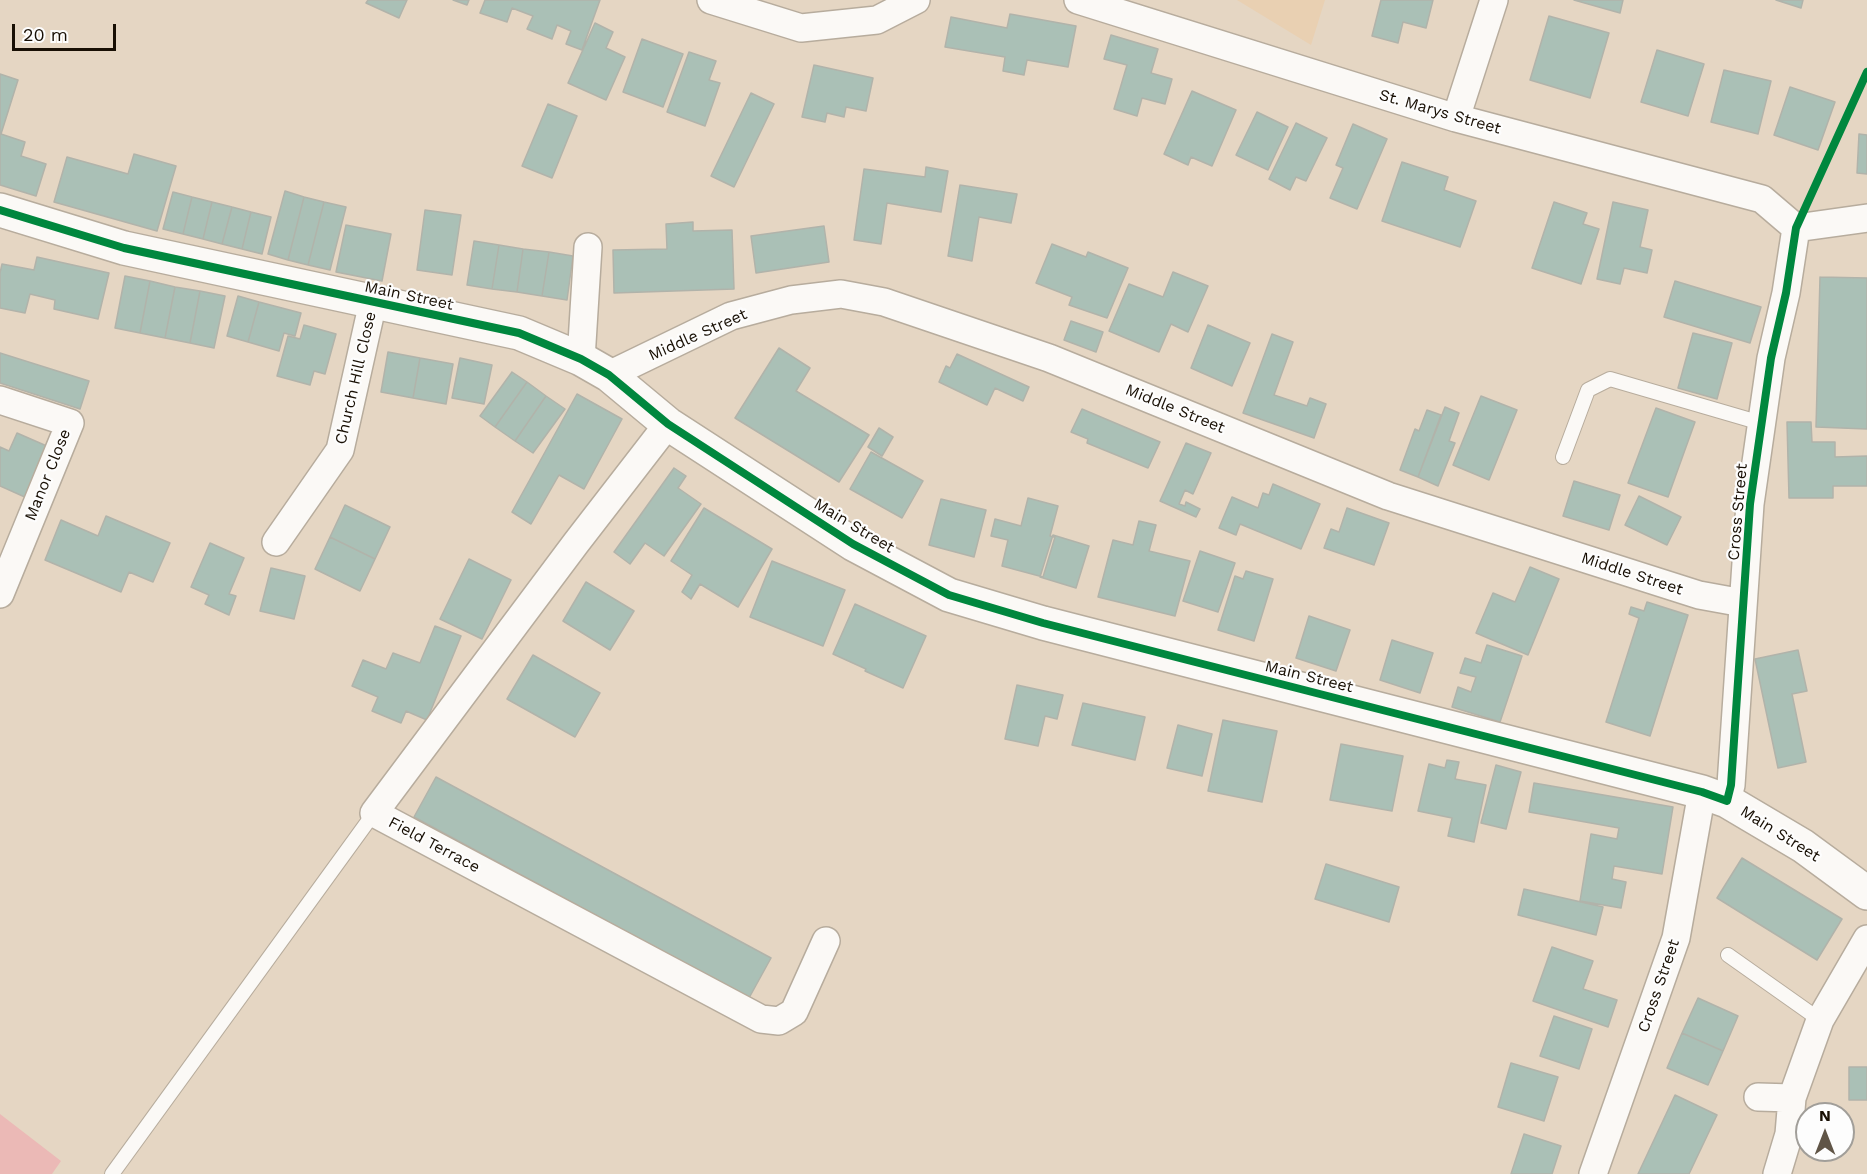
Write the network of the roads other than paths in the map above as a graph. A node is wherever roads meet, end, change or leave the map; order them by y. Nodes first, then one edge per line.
1 (711, 0) edge
2 (916, 0) edge
3 (1078, 0) edge
4 (1494, 0) edge
5 (1456, 118) junction
6 (0, 210) edge
7 (1867, 218) edge
8 (1796, 228) junction
9 (588, 247) dead end
10 (373, 302) junction
11 (595, 367) junction
12 (0, 400) edge
13 (1761, 423) junction
14 (668, 424) junction
15 (1563, 457) dead end
16 (276, 542) dead end
17 (0, 594) edge
18 (1743, 603) junction
19 (1714, 796) junction
20 (374, 813) junction
21 (1867, 893) edge
22 (1867, 939) edge
23 (826, 941) dead end
24 (1728, 955) dead end
25 (1820, 1020) junction
26 (1758, 1097) dead end
27 (1792, 1098) junction
28 (112, 1174) edge
29 (1593, 1174) edge
30 (1777, 1174) edge

1 - 2 street
3 - 5 street, St. Marys Street
4 - 5 street
5 - 8 street, St. Marys Street
6 - 10 street, Main Street
7 - 8 street
8 - 13 street, Cross Street
9 - 11 street
10 - 11 street, Main Street
10 - 16 street, Church Hill Close
11 - 14 street, Main Street
11 - 18 street, Middle Street
12 - 17 street, Manor Close
13 - 15 lane
13 - 18 street, Cross Street
14 - 19 street, Main Street
14 - 20 street, Field Terrace
18 - 19 street, Cross Street
19 - 21 street, Main Street
19 - 29 street, Cross Street
20 - 23 street, Field Terrace
20 - 28 lane
22 - 25 street
24 - 25 lane
25 - 27 street
26 - 27 street
27 - 30 street

